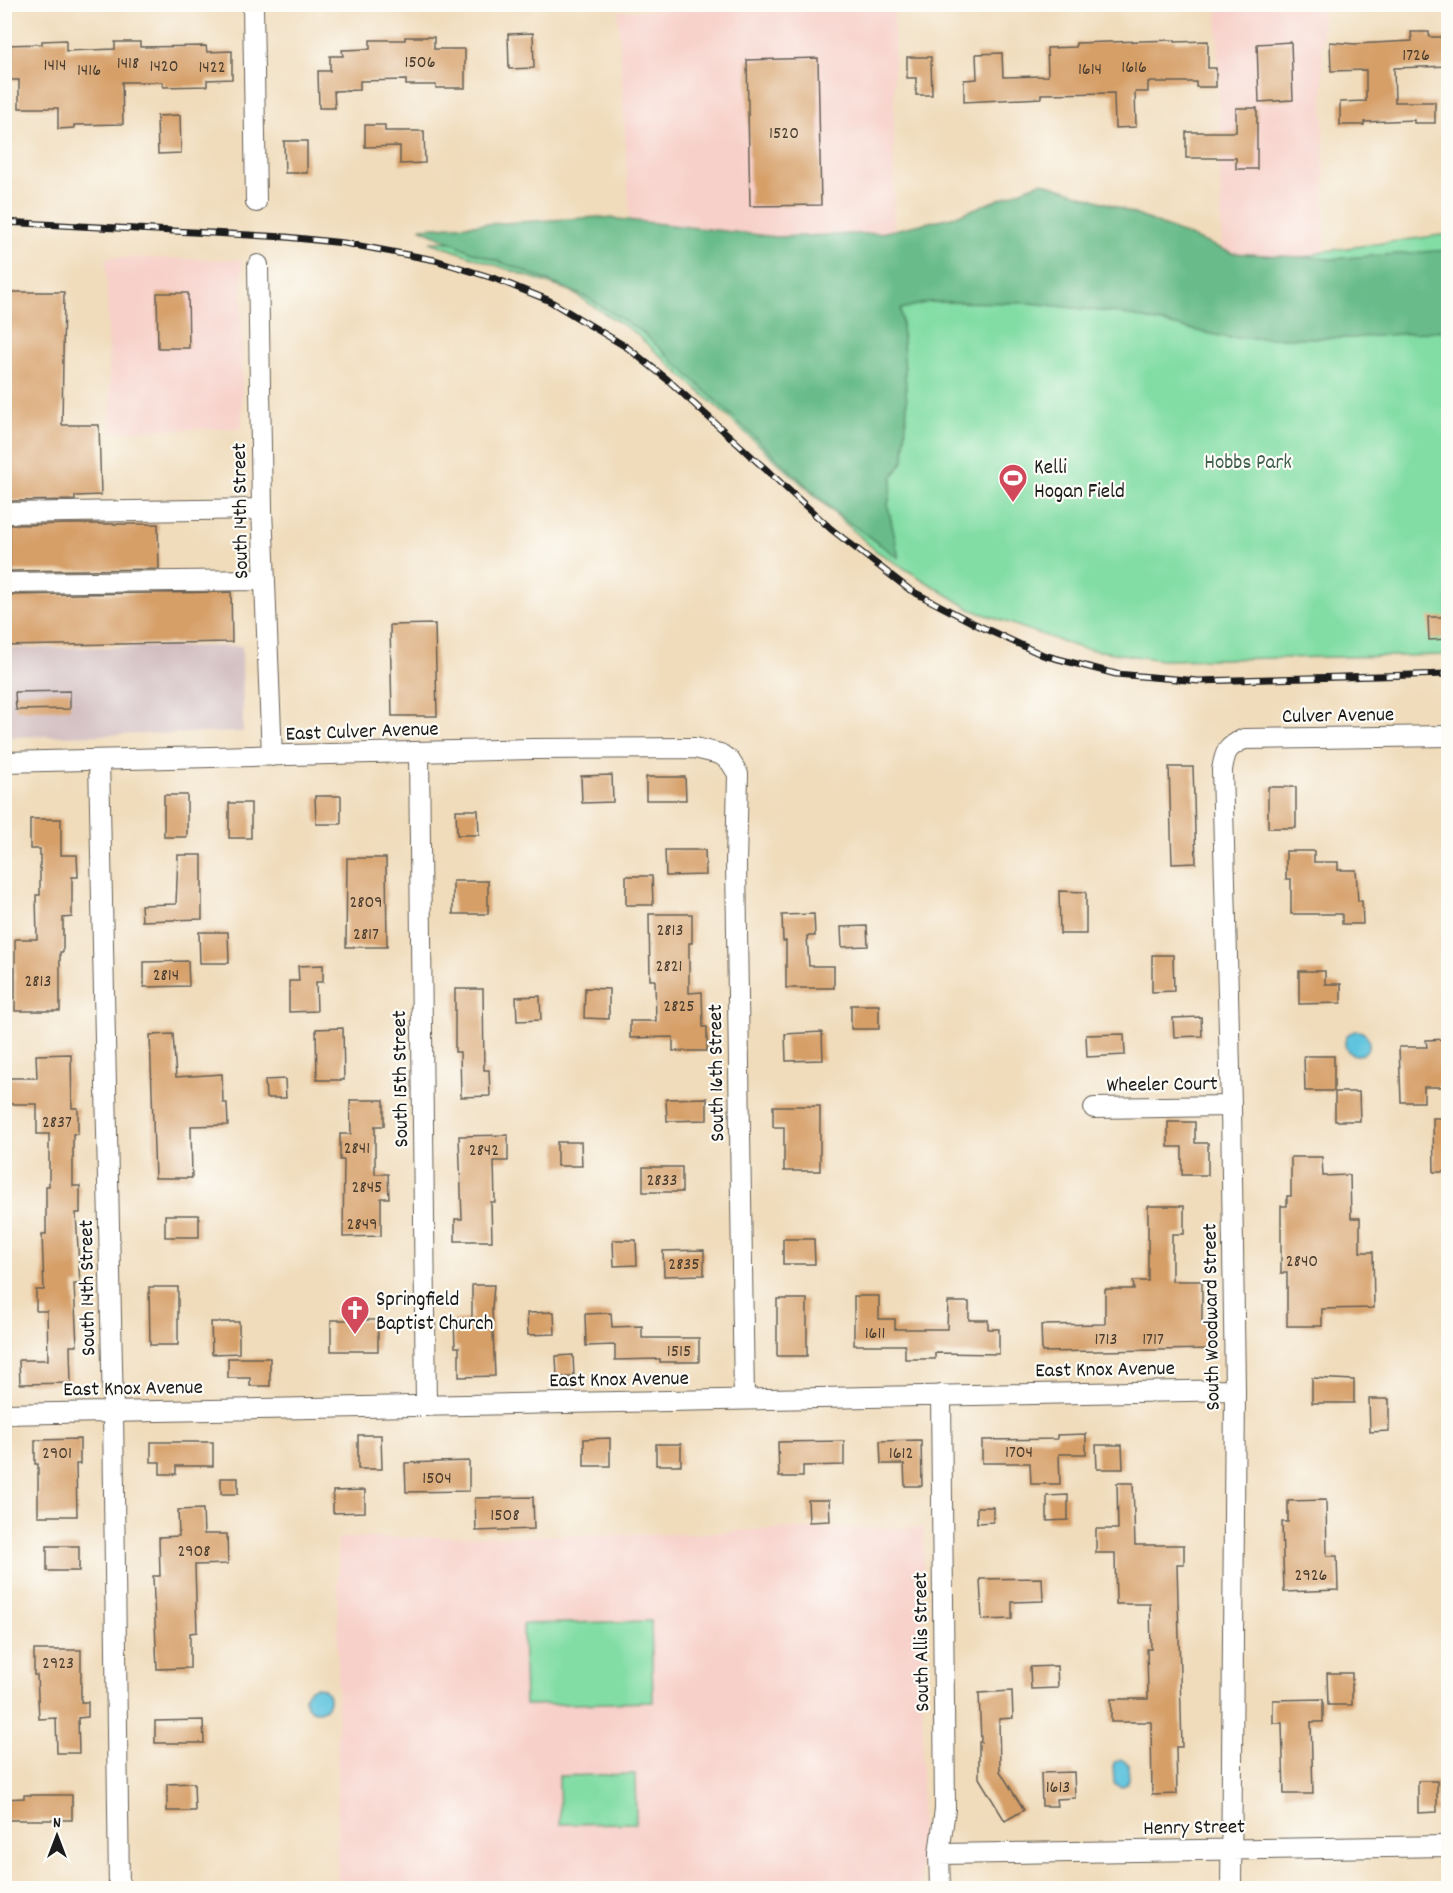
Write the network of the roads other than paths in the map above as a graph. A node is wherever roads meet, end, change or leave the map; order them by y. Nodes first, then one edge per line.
1 (253, 4) edge
2 (256, 202) dead end
3 (258, 265) dead end
4 (262, 509) junction
5 (4, 513) edge
6 (264, 580) junction
7 (4, 583) edge
8 (1449, 736) edge
9 (1230, 746) joint
10 (419, 752) junction
11 (720, 754) joint
12 (272, 756) junction
13 (99, 759) junction
14 (4, 762) edge
15 (1231, 1106) junction
16 (1094, 1108) dead end
17 (1235, 1390) junction
18 (941, 1395) junction
19 (744, 1400) junction
20 (426, 1406) junction
21 (113, 1412) junction
22 (4, 1414) edge
23 (1449, 1846) edge
24 (1230, 1850) junction
25 (939, 1854) junction
26 (119, 1888) edge
27 (940, 1888) edge
28 (1231, 1888) edge

1 - 2 street
3 - 4 street, South 14th Street
4 - 5 street
4 - 6 street, South 14th Street
6 - 7 street
6 - 12 street, South 14th Street
8 - 9 street, Culver Avenue
9 - 15 street, South Woodward Street
10 - 11 street, East Culver Avenue
10 - 12 street, East Culver Avenue
10 - 20 street, South 15th Street
11 - 19 street, South 16th Street
12 - 13 street, East Culver Avenue
13 - 14 street, East Culver Avenue
13 - 21 street, South 14th Street
15 - 16 street, Wheeler Court
15 - 17 street, South Woodward Street
17 - 18 street, East Knox Avenue
17 - 24 street, South Woodward Street
18 - 19 street, East Knox Avenue
18 - 25 street, South Allis Street
19 - 20 street, East Knox Avenue
20 - 21 street, East Knox Avenue
21 - 22 street, East Knox Avenue
21 - 26 street, South 14th Street
23 - 24 street, Henry Street
24 - 25 street, Henry Street
24 - 28 street, South Woodward Street
25 - 27 street, South Allis Street

